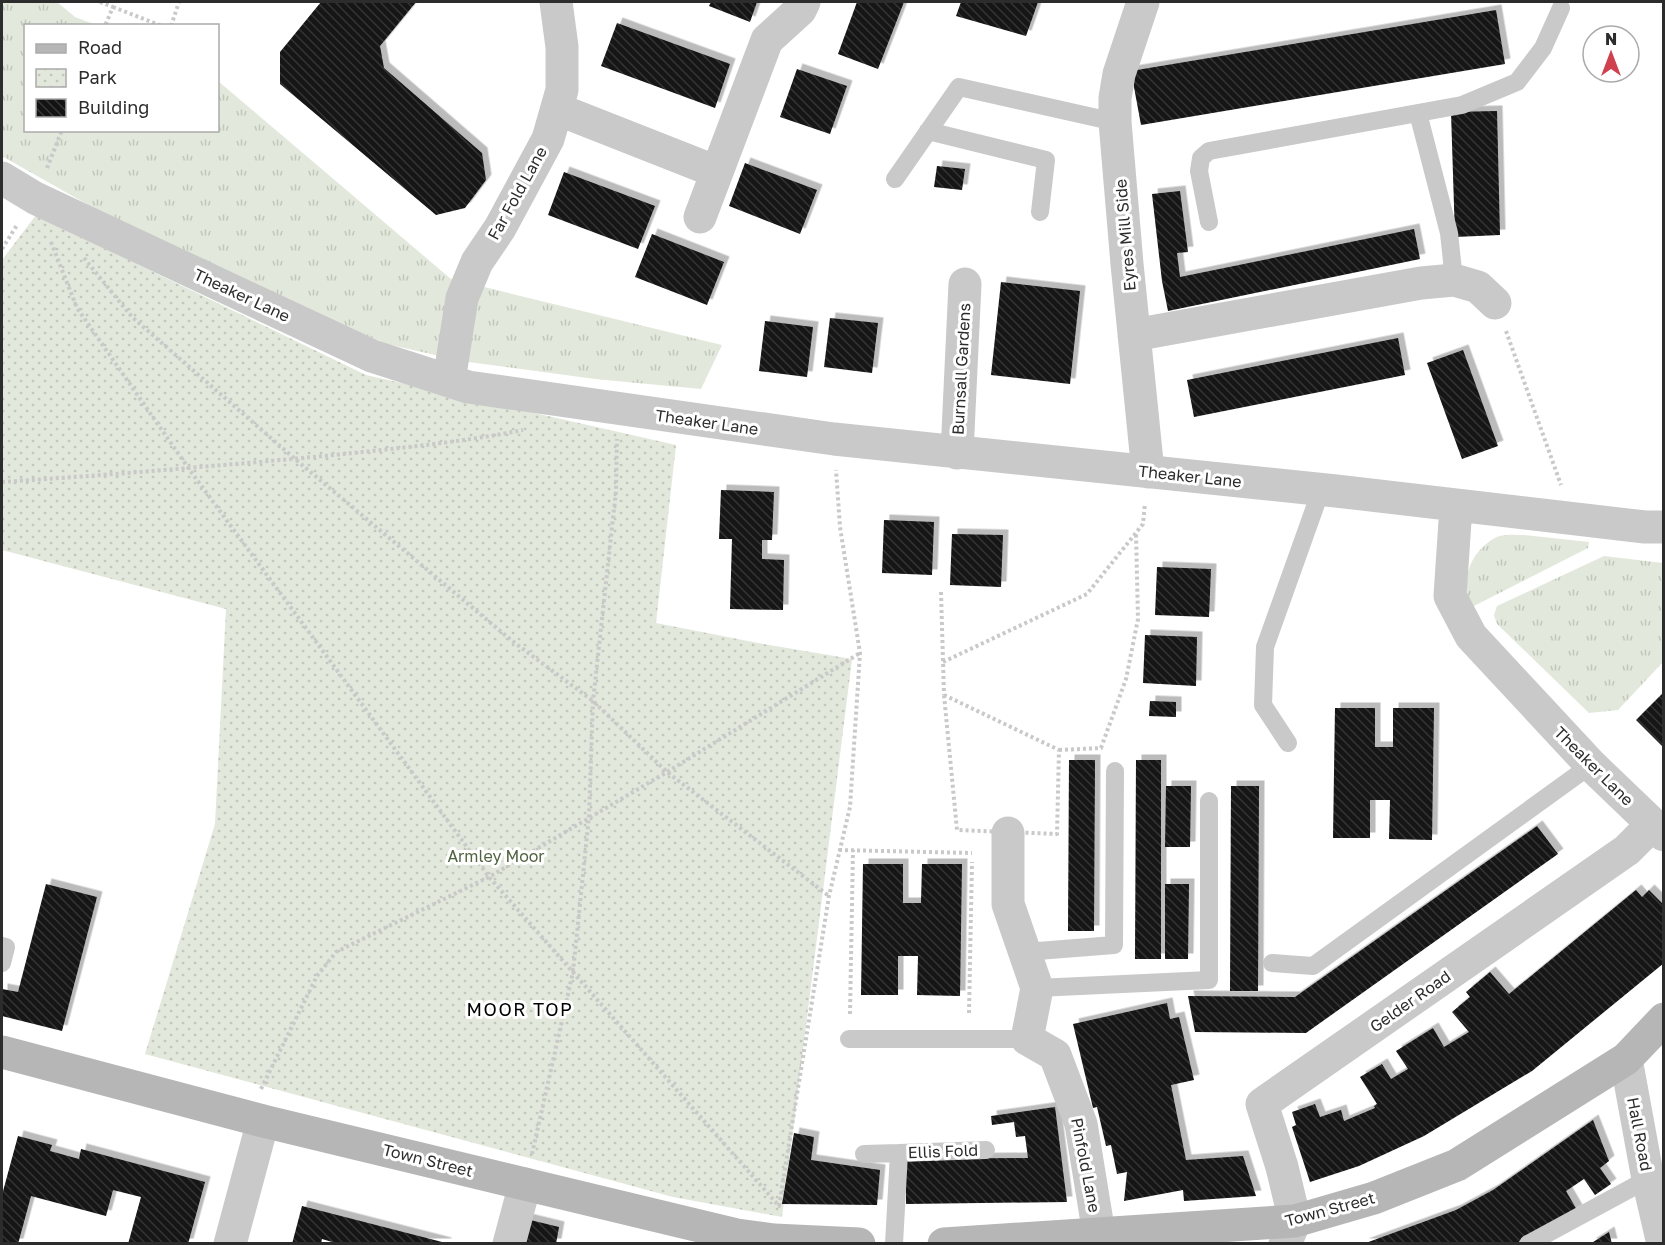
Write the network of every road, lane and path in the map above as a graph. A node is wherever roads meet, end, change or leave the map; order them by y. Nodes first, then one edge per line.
1 (100, 2) edge
2 (179, 2) edge
3 (556, 2) edge
4 (804, 2) edge
5 (1143, 2) edge
6 (113, 8) junction
7 (1561, 8) dead end
8 (106, 24) edge
9 (157, 24) edge
10 (172, 24) edge
11 (557, 109) junction
12 (1418, 113) junction
13 (1115, 122) junction
14 (928, 131) junction
15 (61, 132) edge
16 (717, 172) junction
17 (2, 178) edge
18 (895, 179) dead end
19 (35, 198) junction
20 (1040, 212) dead end
21 (700, 217) dead end
22 (1209, 222) dead end
23 (80, 253) dead end
24 (1454, 280) junction
25 (965, 284) dead end
26 (1495, 303) joint
27 (1134, 335) junction
28 (449, 381) junction
29 (618, 409) junction
30 (531, 428) dead end
31 (834, 439) junction
32 (957, 453) junction
33 (295, 459) junction
34 (189, 469) junction
35 (1148, 472) junction
36 (2, 482) edge
37 (1321, 490) junction
38 (1456, 506) junction
39 (1574, 519) junction
40 (1664, 527) edge
41 (1136, 533) junction
42 (941, 592) dead end
43 (860, 653) junction
44 (943, 663) junction
45 (944, 695) junction
46 (593, 700) junction
47 (1288, 743) dead end
48 (1059, 750) junction
49 (1592, 765) junction
50 (1115, 771) dead end
51 (667, 772) junction
52 (1209, 801) dead end
53 (590, 816) junction
54 (1658, 830) edge
55 (973, 831) junction
56 (1008, 832) junction
57 (839, 850) junction
58 (853, 850) junction
59 (972, 854) junction
60 (489, 877) junction
61 (829, 896) junction
62 (2, 946) edge
63 (1025, 952) junction
64 (2, 963) edge
65 (1272, 963) dead end
66 (573, 972) junction
67 (1037, 988) junction
68 (1664, 1019) edge
69 (849, 1039) joint
70 (969, 1039) junction
71 (1027, 1039) junction
72 (2, 1052) edge
73 (1626, 1059) junction
74 (256, 1118) junction
75 (986, 1150) dead end
76 (899, 1153) junction
77 (864, 1154) dead end
78 (1648, 1179) junction
79 (525, 1184) junction
80 (1290, 1232) edge
81 (1099, 1234) junction
82 (230, 1244) edge
83 (509, 1244) edge
84 (859, 1244) edge
85 (894, 1244) edge
86 (944, 1244) edge
87 (1528, 1244) edge
88 (1663, 1244) edge

1 - 6 path
2 - 10 path
3 - 11 street, Far Fold Lane
4 - 16 street
5 - 13 street, Eyres Mill Side
6 - 8 path
6 - 9 path
7 - 12 lane
11 - 16 street
11 - 28 street, Far Fold Lane
12 - 22 lane
12 - 24 lane
13 - 14 lane
13 - 27 street, Eyres Mill Side
14 - 18 lane
14 - 20 lane
15 - 19 path
16 - 21 street
17 - 19 street, Theaker Lane
19 - 28 street, Theaker Lane
19 - 34 path
23 - 33 path
24 - 26 street
24 - 27 street
25 - 32 street, Burnsall Gardens
26 - 39 path
27 - 35 street, Eyres Mill Side
28 - 29 street, Theaker Lane
29 - 31 street, Theaker Lane
29 - 46 path
30 - 33 path
31 - 32 street, Theaker Lane
31 - 43 path
32 - 35 street, Theaker Lane
33 - 34 path
33 - 46 path
34 - 36 path
34 - 60 path
35 - 37 street, Theaker Lane
35 - 41 path
37 - 38 street, Theaker Lane
37 - 47 lane
38 - 39 street, Theaker Lane
38 - 49 street, Theaker Lane
39 - 40 street, Theaker Lane
41 - 44 path
41 - 48 path
42 - 44 path
43 - 51 path
43 - 57 path
44 - 45 path
45 - 48 path
45 - 55 path
46 - 51 path
46 - 53 path
48 - 56 path
49 - 54 street, Theaker Lane
49 - 65 lane
50 - 63 lane
51 - 53 path
51 - 61 path
52 - 67 lane
53 - 60 path
53 - 66 path
54 - 80 street, Gelder Road
55 - 56 path
55 - 59 path
56 - 63 street
57 - 58 path
57 - 61 path
58 - 59 path
58 - 69 path
59 - 70 path
60 - 66 path
60 - 74 path
61 - 66 path
62 - 64 lane
63 - 67 street
66 - 79 path
67 - 71 street
68 - 73 street, Town Street
69 - 70 lane
70 - 71 lane
71 - 81 street, Pinfold Lane
72 - 74 street, Town Street
73 - 78 street, Hall Road
73 - 80 street, Town Street
74 - 79 street, Town Street
74 - 82 street
75 - 76 lane, Ellis Fold
76 - 77 lane, Ellis Fold
76 - 85 lane, Ellis Fold
78 - 87 lane
78 - 88 street, Hall Road
79 - 83 street
79 - 84 street, Town Street
80 - 81 street, Town Street
81 - 86 street, Town Street

